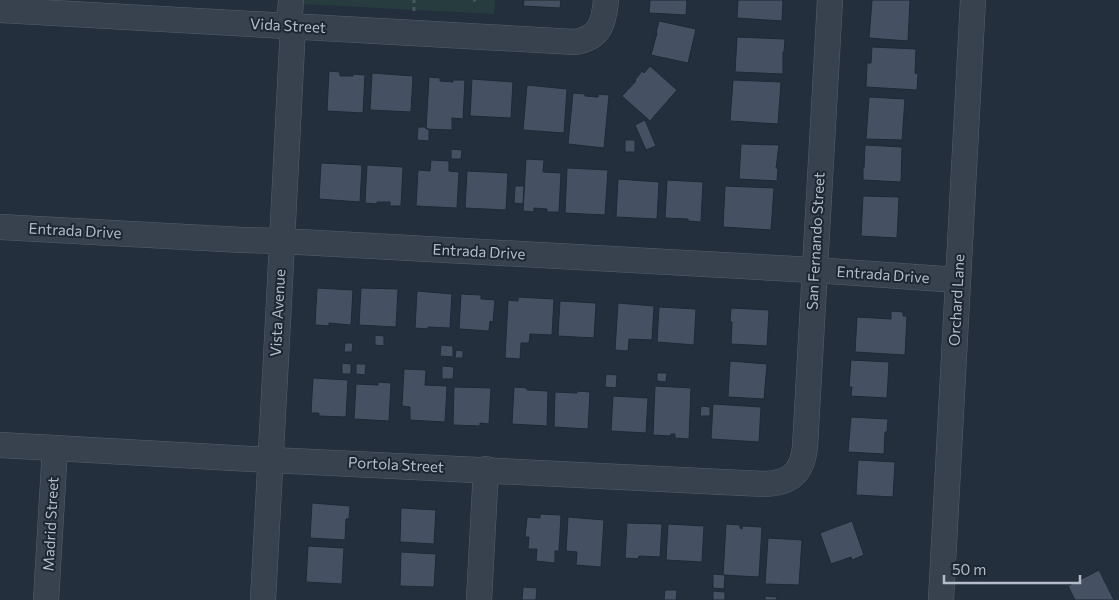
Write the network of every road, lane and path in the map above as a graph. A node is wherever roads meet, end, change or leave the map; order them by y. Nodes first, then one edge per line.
1 (291, 0) edge
2 (414, 0) edge
3 (606, 0) edge
4 (830, 0) edge
5 (973, 0) edge
6 (0, 10) edge
7 (414, 10) dead end
8 (291, 26) junction
9 (0, 227) edge
10 (281, 241) junction
11 (814, 270) junction
12 (958, 280) junction
13 (0, 445) edge
14 (55, 448) junction
15 (271, 460) junction
16 (486, 470) junction
17 (791, 477) joint
18 (46, 600) edge
19 (263, 600) edge
20 (479, 600) edge
21 (942, 600) edge

1 - 8 street, Vista Avenue
2 - 7 path
3 - 8 street, Vida Street
4 - 11 street, San Fernando Street
5 - 12 street, Orchard Lane
6 - 8 street, Vida Street
8 - 10 street, Vista Avenue
9 - 10 street, Entrada Drive
10 - 11 street, Entrada Drive
10 - 15 street, Vista Avenue
11 - 12 street, Entrada Drive
11 - 17 street, San Fernando Street
12 - 21 street, Orchard Lane
13 - 14 street, Portola Street
14 - 15 street, Portola Street
14 - 18 street, Madrid Street
15 - 16 street, Portola Street
15 - 19 street, Vista Avenue
16 - 17 street, Portola Street
16 - 20 street

